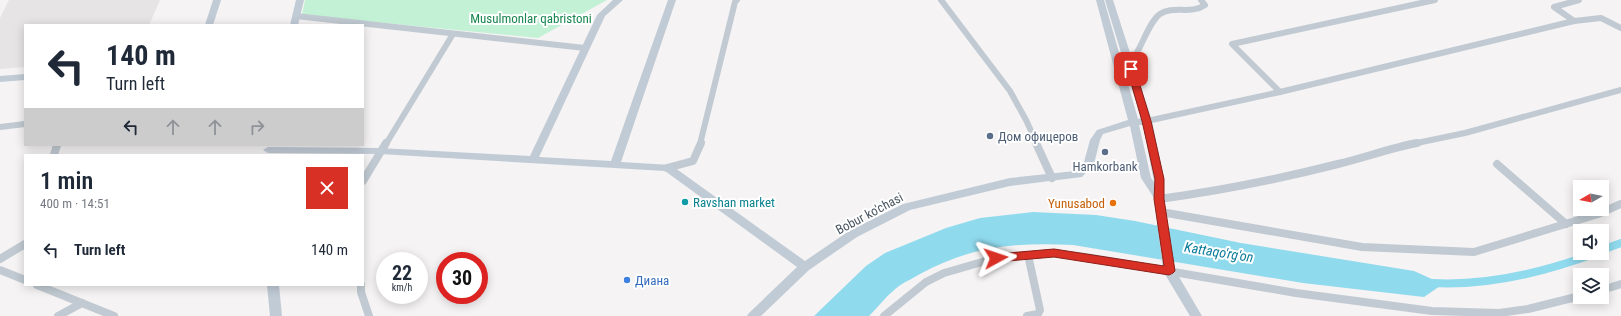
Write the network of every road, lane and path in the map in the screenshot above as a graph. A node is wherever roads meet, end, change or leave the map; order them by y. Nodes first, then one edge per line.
1 (217, 0) edge
2 (300, 0) edge
3 (619, 0) edge
4 (672, 0) edge
5 (737, 0) edge
6 (941, 0) edge
7 (1100, 0) edge
8 (1109, 0) edge
9 (1201, 0) edge
10 (1435, 0) edge
11 (1579, 0) edge
12 (296, 16) junction
13 (1574, 21) junction
14 (209, 24) edge
15 (294, 24) edge
16 (1621, 28) edge
17 (453, 34) junction
18 (585, 48) junction
19 (1127, 56) junction
20 (24, 76) edge
21 (0, 79) edge
22 (1621, 90) edge
23 (1280, 92) junction
24 (1147, 121) junction
25 (1134, 122) junction
26 (24, 124) edge
27 (0, 127) edge
28 (268, 150) edge
29 (380, 151) junction
30 (533, 160) junction
31 (1497, 164) dead end
32 (615, 165) junction
33 (667, 168) junction
34 (1052, 178) junction
35 (364, 179) edge
36 (1159, 199) junction
37 (1621, 204) edge
38 (1162, 217) junction
39 (1566, 224) junction
40 (24, 245) edge
41 (1028, 255) junction
42 (0, 259) edge
43 (805, 267) junction
44 (1169, 268) junction
45 (0, 270) edge
46 (24, 280) edge
47 (1621, 284) edge
48 (39, 286) edge
49 (273, 286) edge
50 (361, 286) edge
51 (1609, 288) edge
52 (1573, 298) edge
53 (82, 303) junction
54 (1500, 315) edge
55 (58, 316) edge
56 (114, 316) edge
57 (276, 316) edge
58 (369, 316) edge
59 (753, 316) edge
60 (884, 316) edge
61 (1026, 316) edge
62 (1196, 316) edge

1 - 14 street
2 - 12 street
3 - 18 street
4 - 32 street
5 - 33 street
6 - 34 street
7 - 25 street
8 - 19 street
9 - 19 street
10 - 23 street
11 - 13 street
12 - 15 street
12 - 17 street
13 - 16 street
13 - 23 street
17 - 18 street
17 - 29 street
18 - 30 street
19 - 24 street
20 - 21 street
22 - 36 street
23 - 24 street
24 - 25 street
24 - 36 street
25 - 34 street, Bobur ko'chasi
25 - 36 street
26 - 27 street
28 - 29 street
29 - 30 street
29 - 35 street
30 - 32 street
31 - 39 street
32 - 33 street
33 - 43 street
34 - 43 street, Bobur ko'chasi
36 - 38 street
37 - 39 street
38 - 39 street
38 - 44 street
40 - 42 street
41 - 44 street
41 - 60 street
41 - 61 street
43 - 59 street, Bobur ko'chasi
44 - 54 street
44 - 62 street
45 - 46 street
47 - 51 street
48 - 53 street
49 - 57 street
50 - 58 street
52 - 54 street
53 - 55 street
53 - 56 street

